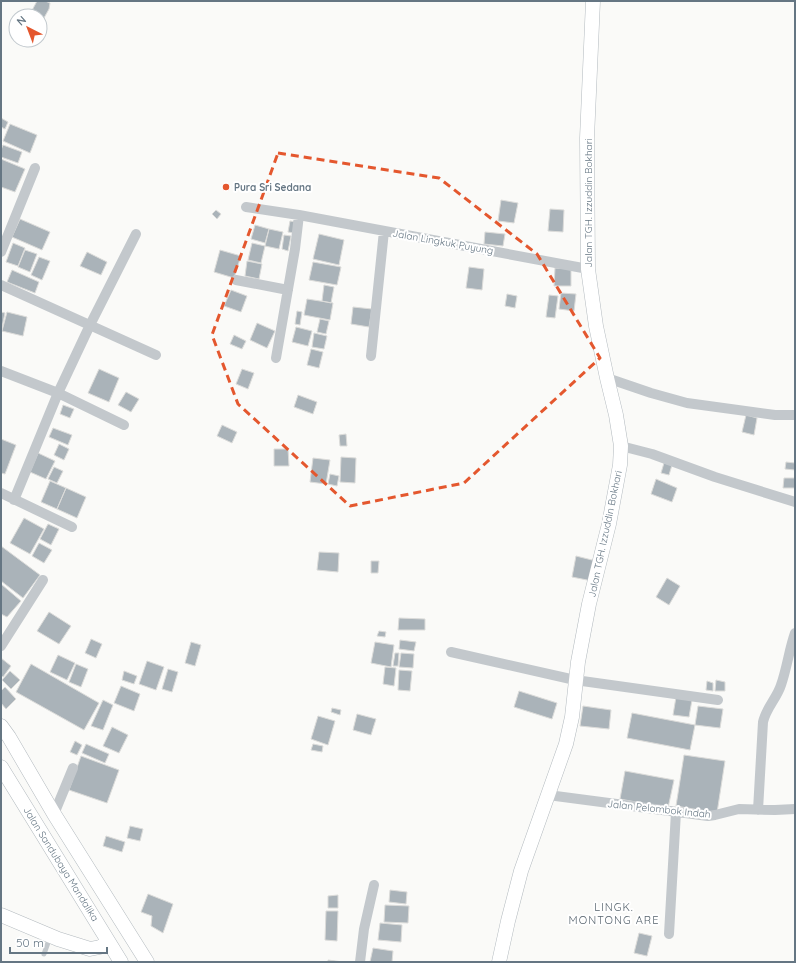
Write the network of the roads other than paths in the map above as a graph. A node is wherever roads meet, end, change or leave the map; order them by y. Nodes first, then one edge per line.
1 (593, 1) edge
2 (35, 168) dead end
3 (246, 206) dead end
4 (299, 215) junction
5 (384, 231) junction
6 (136, 234) dead end
7 (1, 252) edge
8 (588, 269) junction
9 (236, 280) dead end
10 (1, 284) edge
11 (288, 290) junction
12 (90, 325) junction
13 (156, 355) dead end
14 (371, 356) dead end
15 (276, 358) dead end
16 (1, 371) edge
17 (606, 378) junction
18 (58, 393) junction
19 (795, 415) edge
20 (124, 425) dead end
21 (621, 446) junction
22 (1, 493) edge
23 (14, 500) junction
24 (795, 502) edge
25 (72, 527) dead end
26 (43, 580) dead end
27 (795, 633) edge
28 (1, 646) edge
29 (451, 652) dead end
30 (575, 680) junction
31 (718, 700) dead end
32 (1, 726) edge
33 (1, 767) edge
34 (73, 768) dead end
35 (548, 795) junction
36 (795, 809) edge
37 (758, 810) junction
38 (676, 812) junction
39 (54, 814) junction
40 (374, 885) dead end
41 (1, 915) edge
42 (669, 934) dead end
43 (51, 936) junction
44 (109, 943) junction
45 (44, 954) dead end
46 (144, 957) edge
47 (121, 962) edge
48 (125, 962) edge
49 (360, 962) edge
50 (499, 962) edge

1 - 8 street, Jalan TGH. Izzuddin Bokhari
2 - 7 street
3 - 4 street, Jalan Lingkuk Puyung
4 - 5 street, Jalan Lingkuk Puyung
4 - 11 street
5 - 8 street, Jalan Lingkuk Puyung
5 - 14 street
6 - 12 street
8 - 17 street, Jalan TGH. Izzuddin Bokhari
9 - 11 street
10 - 12 street
11 - 15 street
12 - 13 street
12 - 18 street
16 - 18 street
17 - 19 street
17 - 21 street, Jalan TGH. Izzuddin Bokhari
18 - 20 street
18 - 23 street
21 - 24 street
21 - 30 street, Jalan TGH. Izzuddin Bokhari
22 - 23 street
23 - 25 street
26 - 28 street
27 - 37 street
29 - 30 street
30 - 31 street
30 - 35 street, Jalan TGH. Izzuddin Bokhari
32 - 39 street
33 - 44 street, Jalan Sandubaya Mandalika
34 - 39 street
35 - 38 street, Jalan Pelombok Indah
35 - 50 street, Jalan TGH. Izzuddin Bokhari
36 - 37 street, Jalan Pelombok Indah
37 - 38 street, Jalan Pelombok Indah
38 - 42 street
39 - 46 street
40 - 49 street
41 - 43 street
43 - 44 street
43 - 45 lane
44 - 47 street, Jalan Sandubaya Mandalika
46 - 48 street

